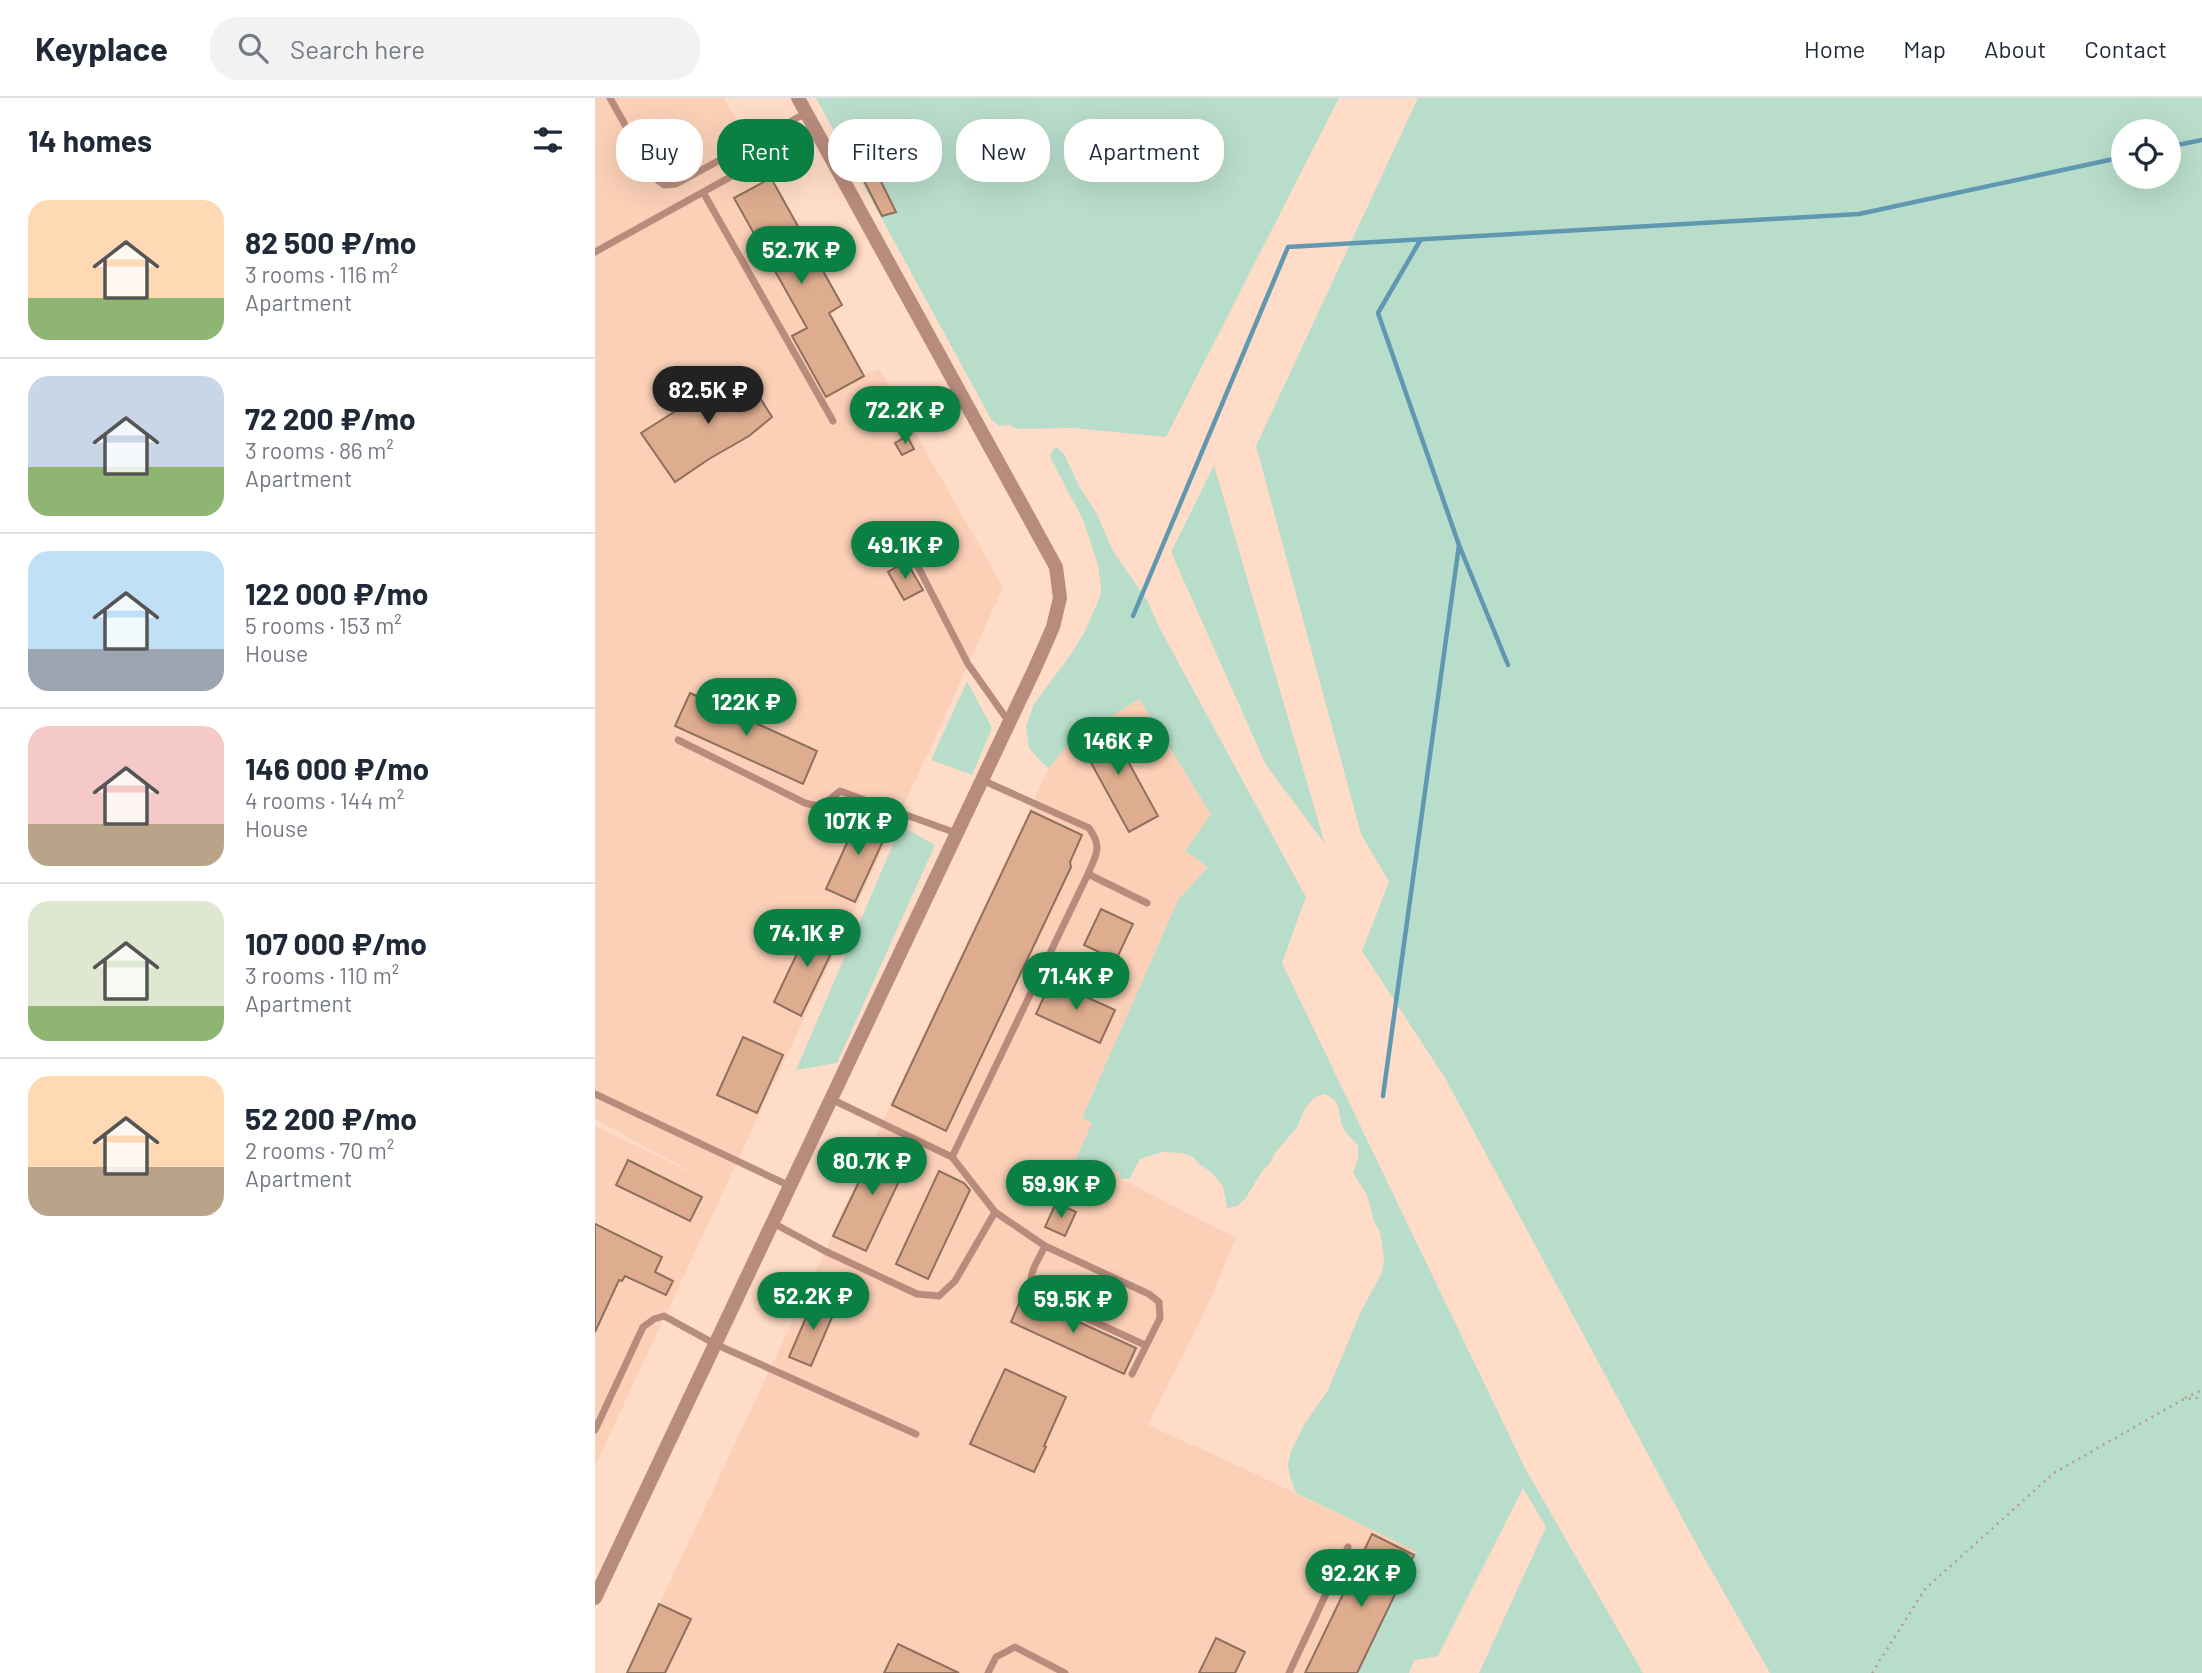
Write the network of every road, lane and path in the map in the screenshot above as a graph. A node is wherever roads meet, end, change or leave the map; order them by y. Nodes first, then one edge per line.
1 (610, 98) edge
2 (798, 98) edge
3 (806, 112) junction
4 (816, 130) junction
5 (703, 192) junction
6 (595, 252) edge
7 (833, 421) dead end
8 (910, 551) dead end
9 (1009, 723) junction
10 (678, 740) dead end
11 (982, 780) junction
12 (957, 834) junction
13 (1087, 874) junction
14 (1147, 903) dead end
15 (595, 1094) edge
16 (831, 1099) junction
17 (952, 1157) junction
18 (790, 1186) junction
19 (995, 1212) junction
20 (773, 1222) junction
21 (1045, 1247) junction
22 (715, 1344) junction
23 (1145, 1345) junction
24 (1132, 1374) dead end
25 (2202, 1390) edge
26 (2202, 1397) edge
27 (2182, 1400) junction
28 (595, 1430) edge
29 (916, 1434) dead end
30 (1348, 1547) dead end
31 (595, 1598) edge
32 (988, 1673) edge
33 (1065, 1673) edge
34 (1289, 1673) edge
35 (1872, 1673) edge

1 - 3 lane
2 - 3 street
3 - 4 street
4 - 5 lane
4 - 9 street
5 - 6 lane
5 - 7 lane
8 - 9 lane
9 - 11 street
10 - 12 lane
11 - 12 street
11 - 13 lane
12 - 16 street
13 - 14 lane
13 - 17 lane
15 - 18 lane
16 - 17 lane
16 - 18 street
17 - 19 lane
18 - 20 street
19 - 20 lane
19 - 21 lane
20 - 22 street
21 - 23 lane
21 - 23 lane
22 - 28 lane
22 - 29 lane
22 - 31 street
23 - 24 lane
25 - 27 path
26 - 27 path
27 - 35 path
30 - 34 lane
32 - 33 lane

